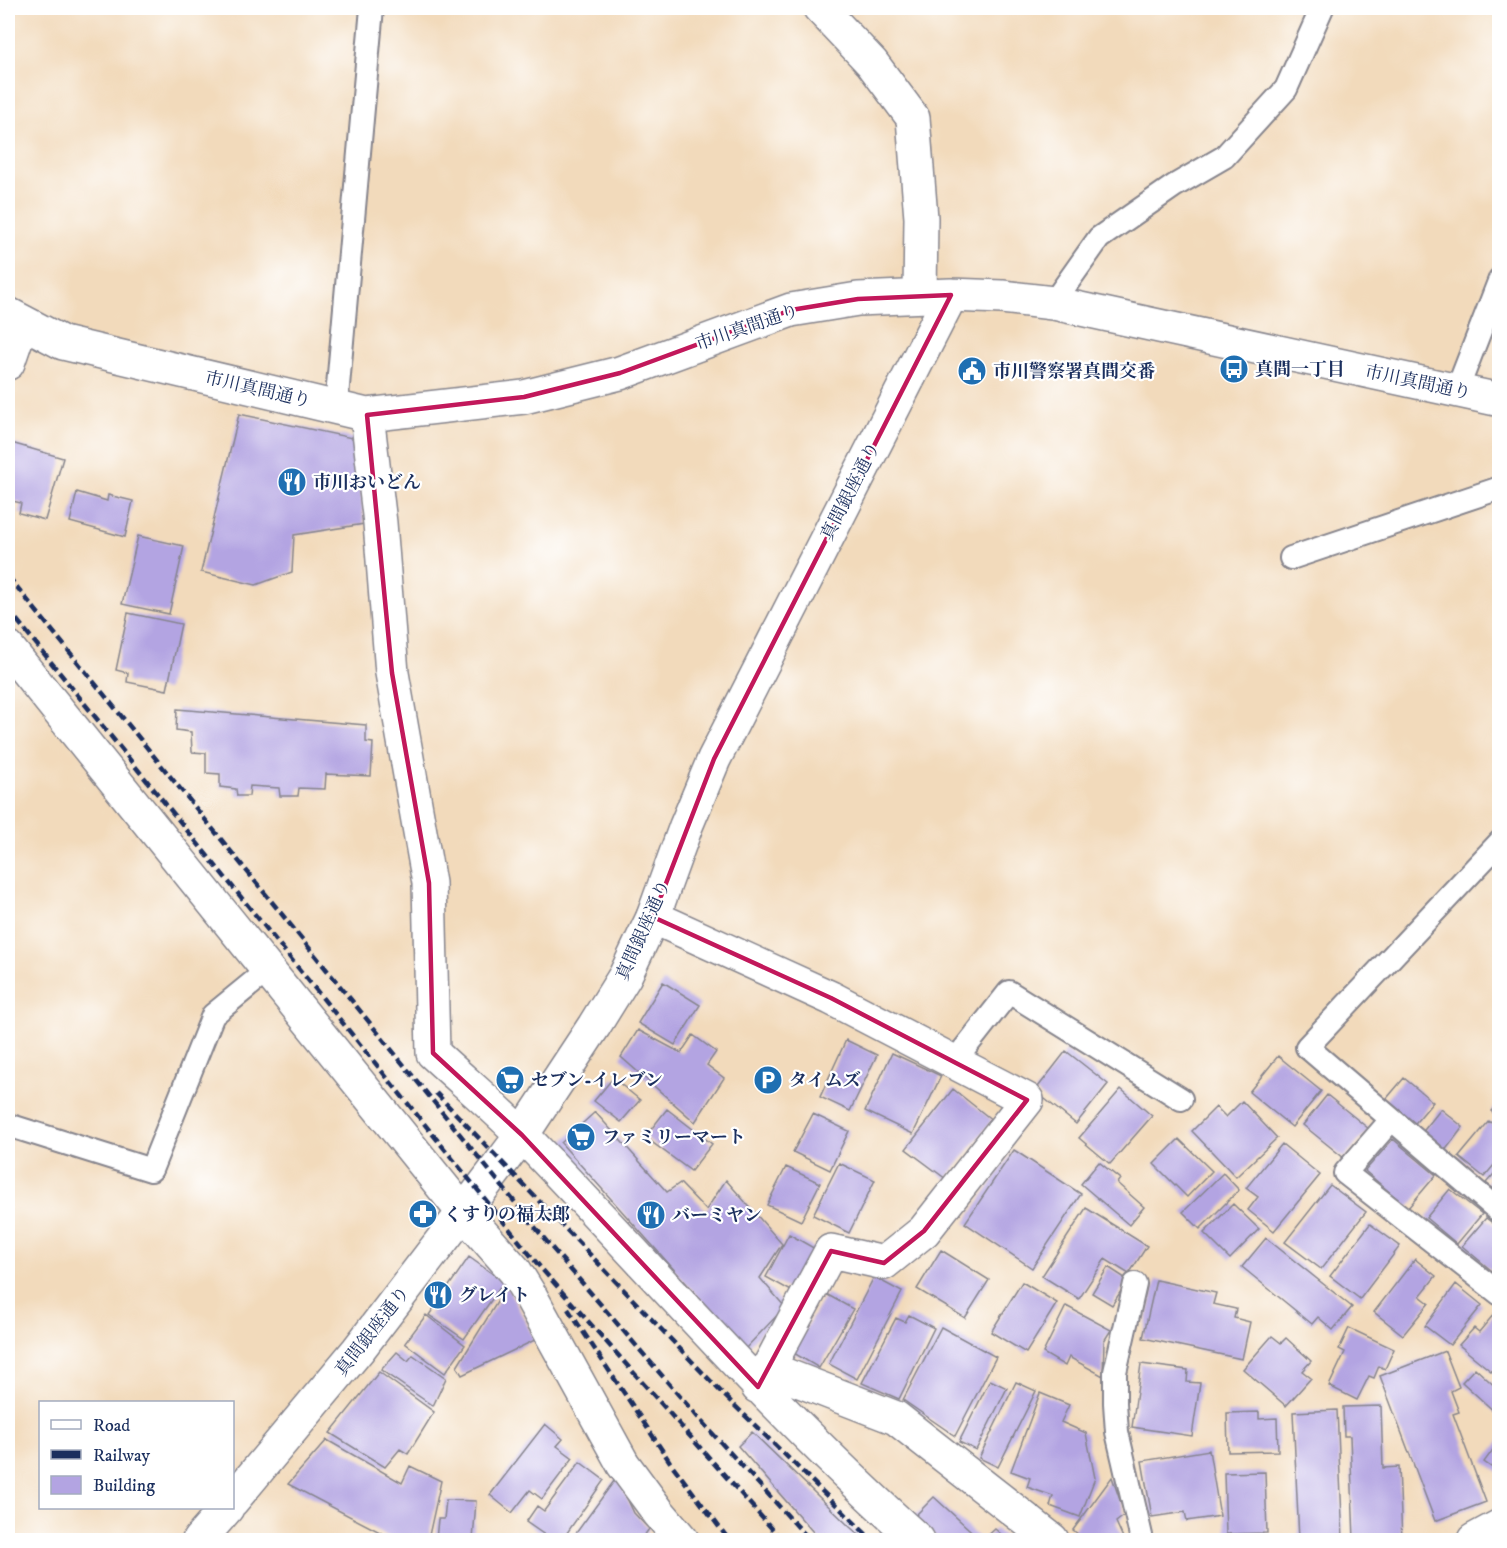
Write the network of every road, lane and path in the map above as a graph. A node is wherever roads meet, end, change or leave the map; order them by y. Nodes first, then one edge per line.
1 (372, 8) edge
2 (820, 8) edge
3 (1322, 8) edge
4 (1500, 279) edge
5 (935, 295) junction
6 (1053, 303) junction
7 (15, 318) edge
8 (8, 363) edge
9 (1458, 390) junction
10 (1500, 400) edge
11 (352, 411) junction
12 (1500, 488) edge
13 (1291, 558) dead end
14 (8, 648) edge
15 (1500, 842) edge
16 (653, 917) junction
17 (268, 970) junction
18 (954, 1062) junction
19 (1181, 1099) dead end
20 (1391, 1120) junction
21 (8, 1125) edge
22 (522, 1135) junction
23 (463, 1212) junction
24 (1500, 1212) edge
25 (1135, 1284) dead end
26 (1500, 1294) edge
27 (762, 1377) junction
28 (234, 1499) edge
29 (226, 1509) edge
30 (1500, 1526) edge
31 (199, 1540) edge
32 (682, 1540) edge
33 (918, 1540) edge
34 (1052, 1540) edge
35 (1142, 1540) edge
36 (1474, 1540) edge

1 - 11 lane
2 - 5 street
3 - 6 lane
4 - 9 lane
5 - 6 street, 市川真間通り
5 - 11 street, 市川真間通り
5 - 16 street, 真間銀座通り
6 - 9 street, 市川真間通り
7 - 8 street
7 - 11 street, 市川真間通り
9 - 10 street, 市川真間通り
11 - 22 street
12 - 13 lane
14 - 17 street
15 - 20 lane
16 - 18 street
16 - 22 street, 真間銀座通り
17 - 21 lane
17 - 23 street
18 - 19 lane
18 - 27 street
20 - 24 lane
20 - 26 lane
22 - 23 street, 真間銀座通り
22 - 27 street
23 - 28 street, 真間銀座通り
23 - 32 street
25 - 35 lane
27 - 33 street
27 - 34 street
29 - 31 street
30 - 36 street

